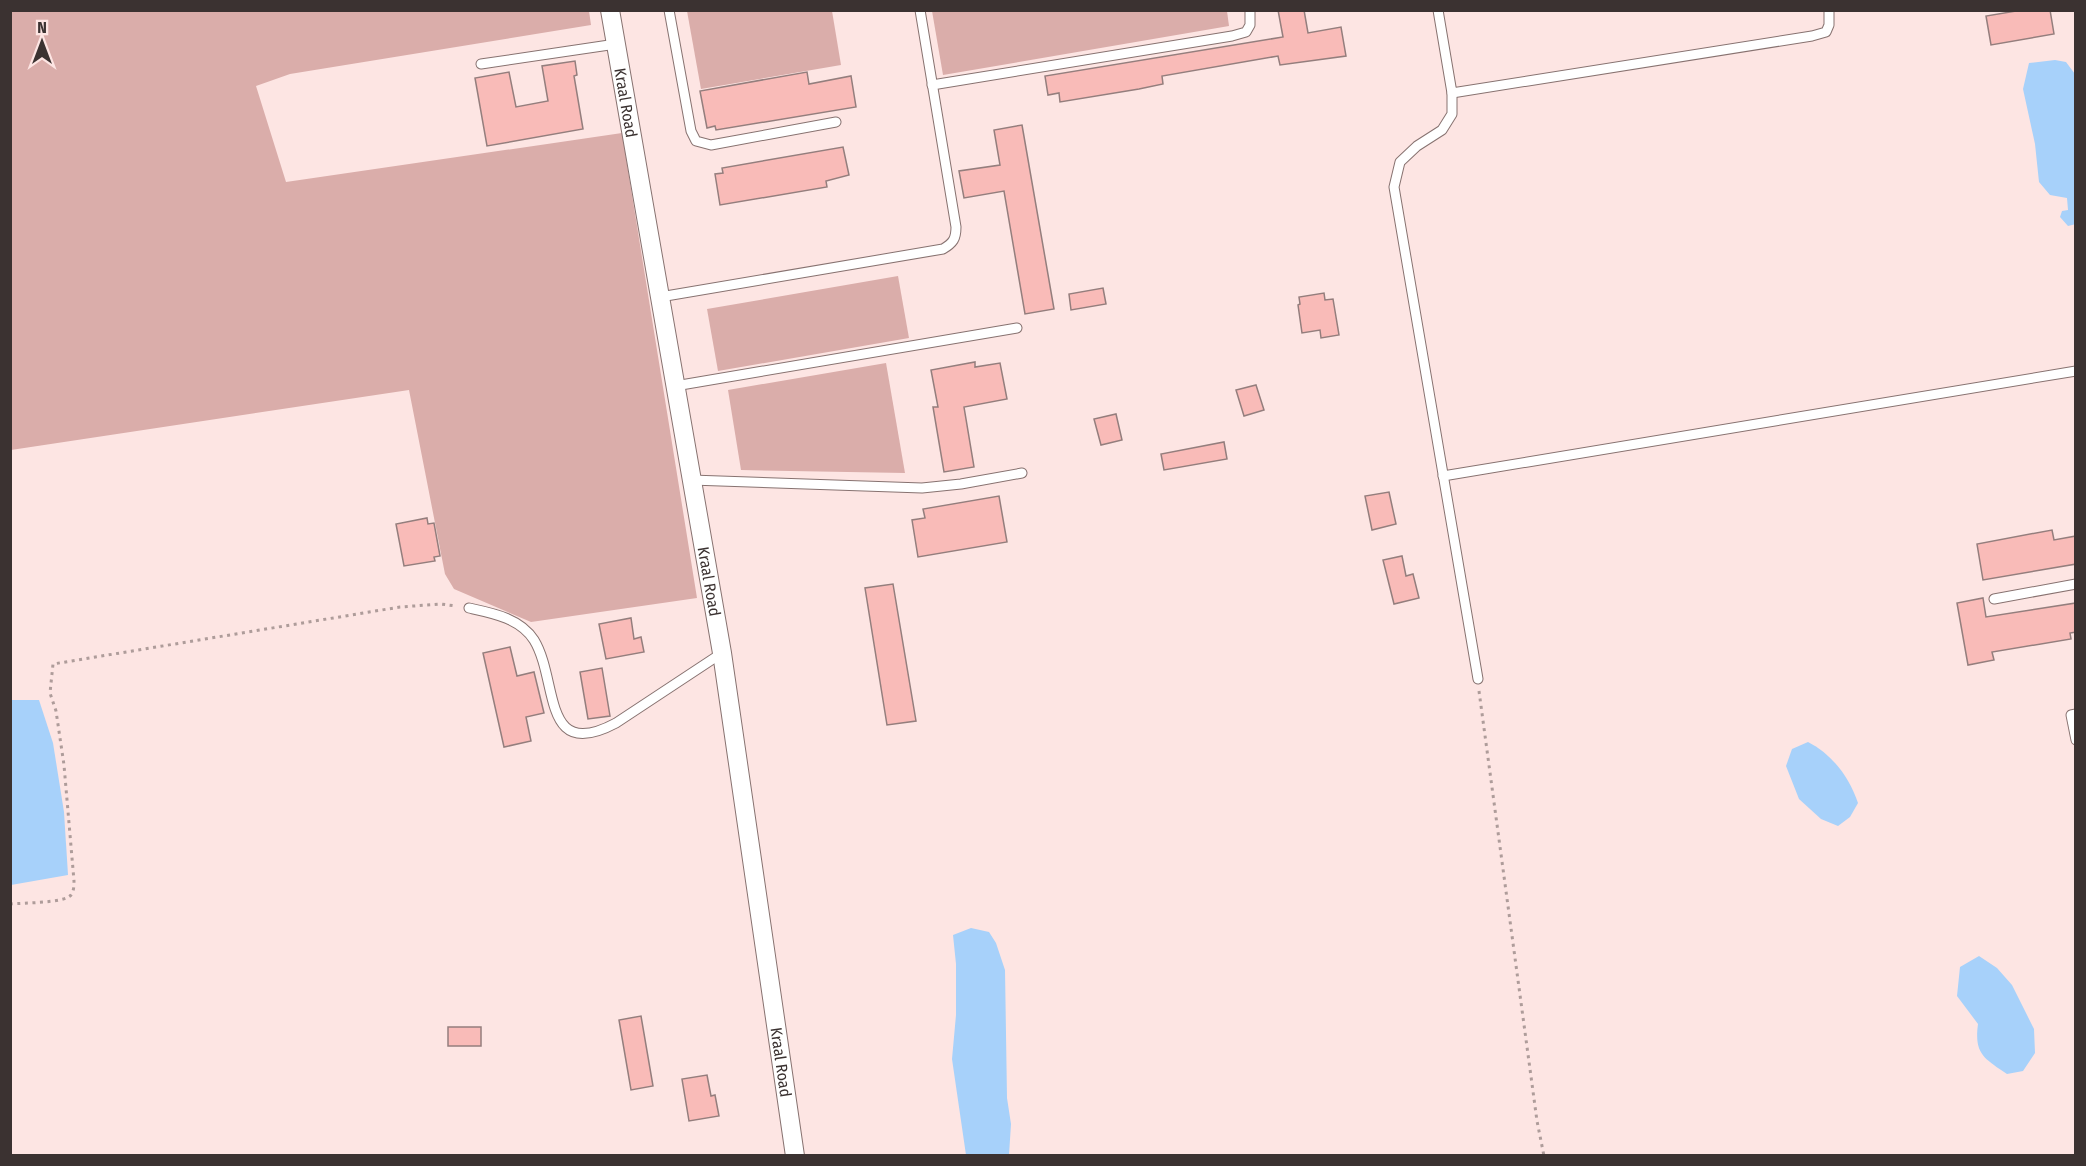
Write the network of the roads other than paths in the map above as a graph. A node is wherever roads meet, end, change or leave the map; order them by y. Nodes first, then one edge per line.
1 (610, 10) edge
2 (669, 10) edge
3 (920, 10) edge
4 (1250, 10) edge
5 (1438, 10) edge
6 (1829, 10) edge
7 (616, 44) junction
8 (481, 64) dead end
9 (932, 85) junction
10 (1452, 93) junction
11 (836, 122) dead end
12 (660, 297) junction
13 (1017, 328) dead end
14 (2076, 371) edge
15 (675, 387) junction
16 (1022, 473) dead end
17 (1443, 476) junction
18 (692, 480) junction
19 (2076, 584) edge
20 (1994, 599) dead end
21 (469, 608) road end
22 (722, 653) junction
23 (1478, 679) road end
24 (2076, 714) edge
25 (2076, 740) edge
26 (791, 1155) edge

1 - 7 street, Kraal Road
2 - 11 lane
3 - 9 lane
4 - 9 lane
5 - 10 lane
6 - 10 lane
7 - 8 lane
7 - 12 street, Kraal Road
9 - 12 lane
10 - 17 lane
12 - 15 street, Kraal Road
13 - 15 lane
14 - 17 lane
15 - 18 street, Kraal Road
16 - 18 lane
17 - 23 lane
18 - 22 street, Kraal Road
19 - 20 lane
21 - 22 lane
22 - 26 street, Kraal Road
24 - 25 lane

